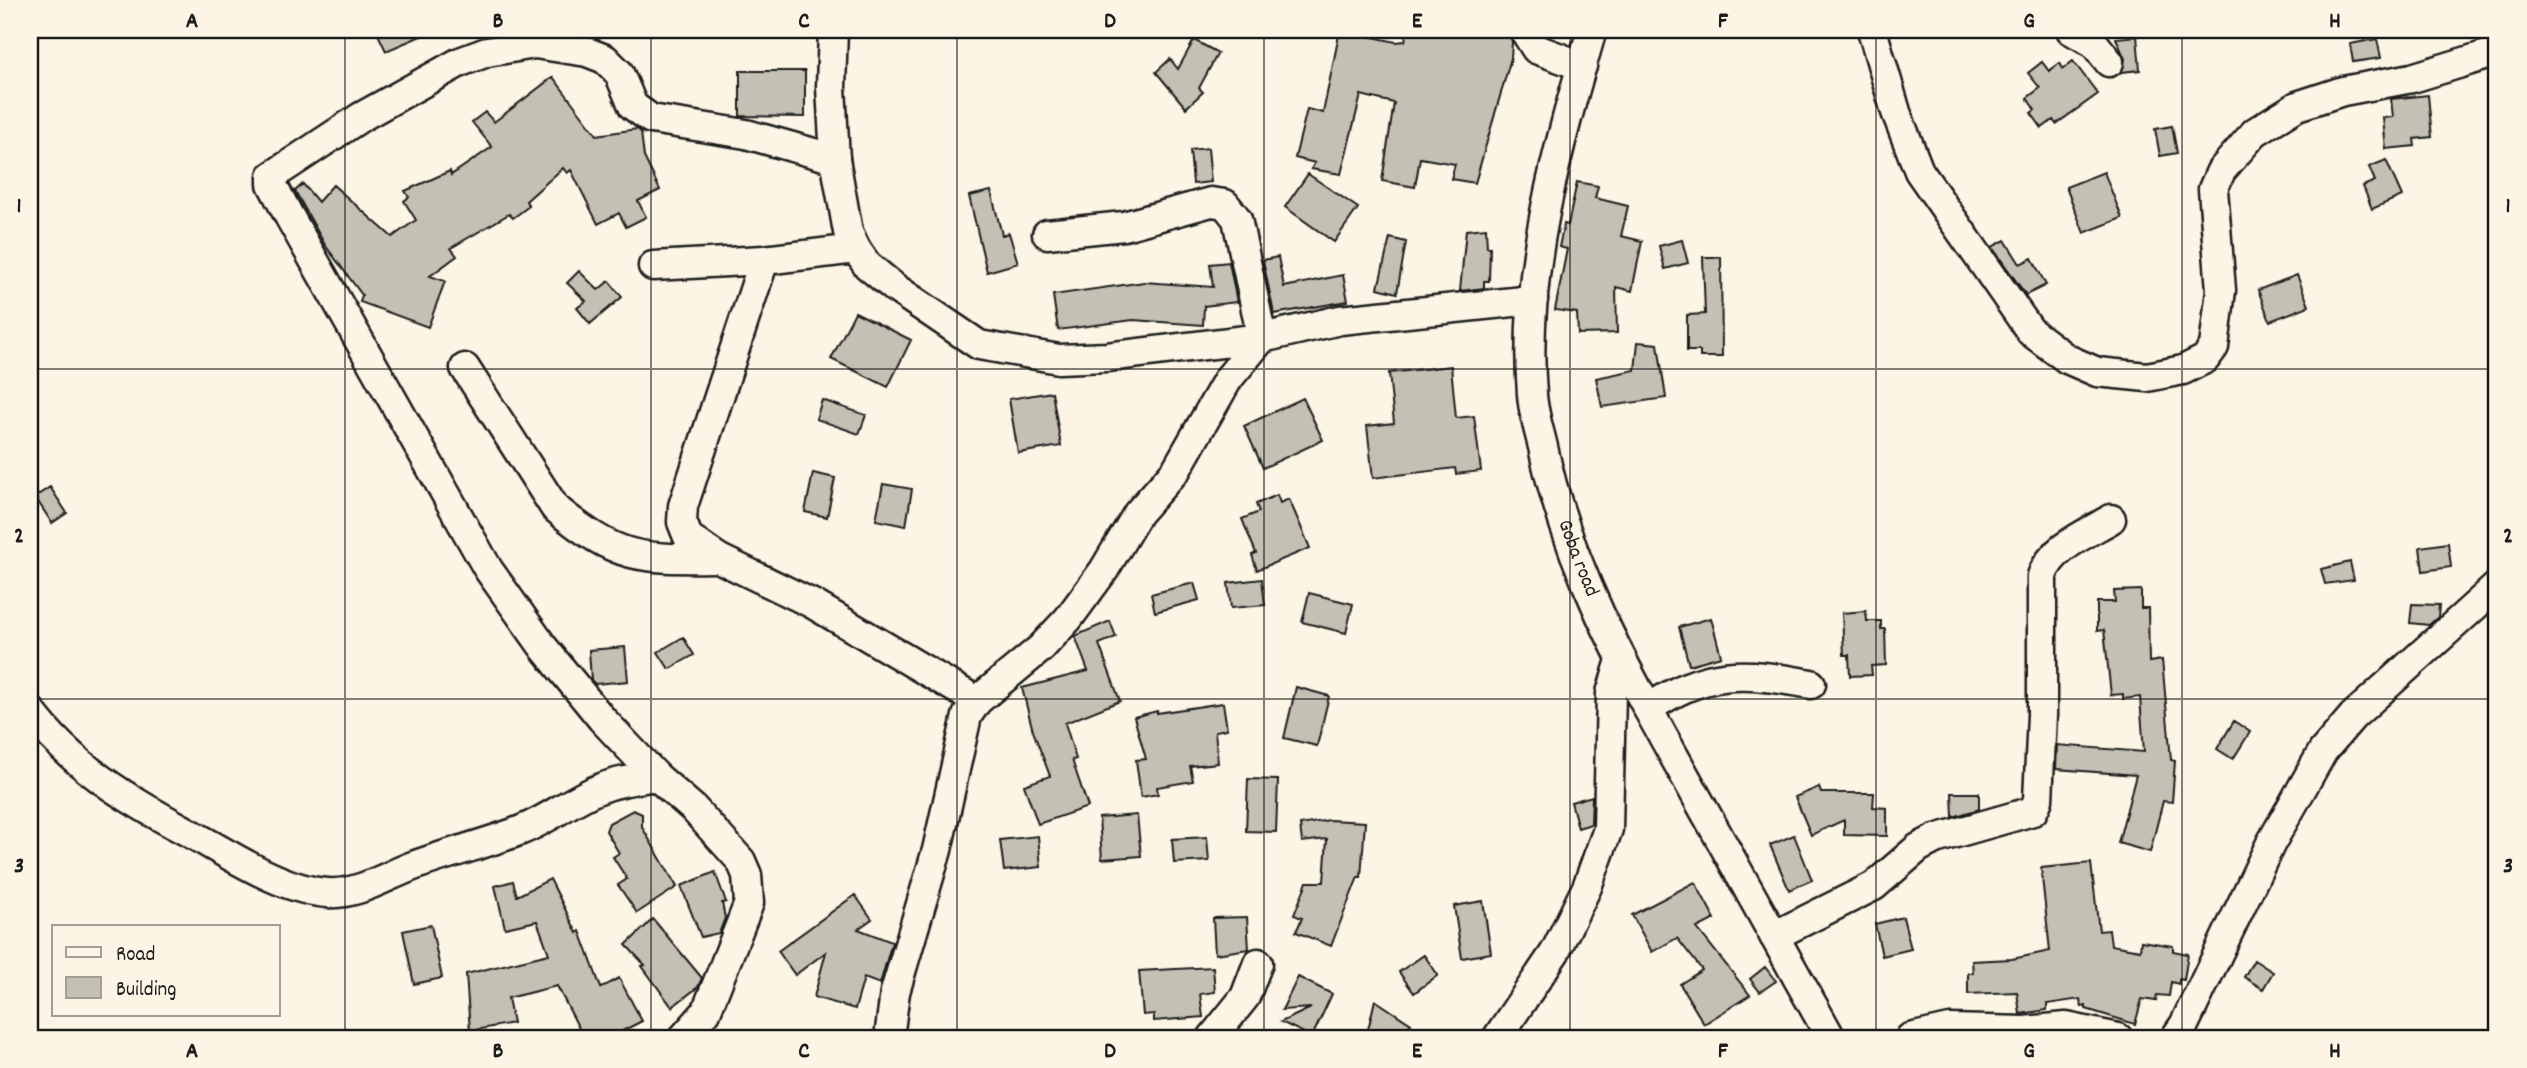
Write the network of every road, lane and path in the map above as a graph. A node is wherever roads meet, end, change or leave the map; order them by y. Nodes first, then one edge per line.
1 (833, 30) edge
2 (1524, 30) edge
3 (1592, 30) edge
4 (1872, 30) edge
5 (2071, 30) edge
6 (2497, 52) edge
7 (2109, 62) dead end
8 (1582, 66) junction
9 (835, 159) junction
10 (1047, 234) dead end
11 (856, 249) junction
12 (764, 260) junction
13 (653, 266) dead end
14 (1533, 300) junction
15 (1262, 338) junction
16 (465, 368) dead end
17 (2111, 519) dead end
18 (718, 558) junction
19 (2497, 586) edge
20 (1620, 660) junction
21 (1811, 684) dead end
22 (977, 701) junction
23 (1648, 709) junction
24 (30, 710) edge
25 (656, 776) junction
26 (1774, 936) junction
27 (1258, 963) dead end
28 (683, 1038) edge
29 (889, 1038) edge
30 (1212, 1038) edge
31 (1497, 1038) edge
32 (1831, 1038) edge
33 (1910, 1038) edge
34 (2118, 1038) edge
35 (2175, 1038) edge

1 - 9 street
2 - 8 street
3 - 8 street, Goba road
4 - 6 street
5 - 7 street
8 - 14 street, Goba road
9 - 11 street
9 - 25 street
10 - 15 street
11 - 12 street
11 - 15 street
12 - 13 street
12 - 18 street
14 - 15 street
14 - 20 street, Goba road
15 - 22 street
16 - 18 street
17 - 26 street
18 - 22 street
19 - 35 street
20 - 23 street, Goba road
20 - 31 street
21 - 23 street
22 - 29 street
23 - 26 street, Goba road
24 - 25 street
25 - 28 street
26 - 32 street, Goba road
27 - 30 street
33 - 34 street

